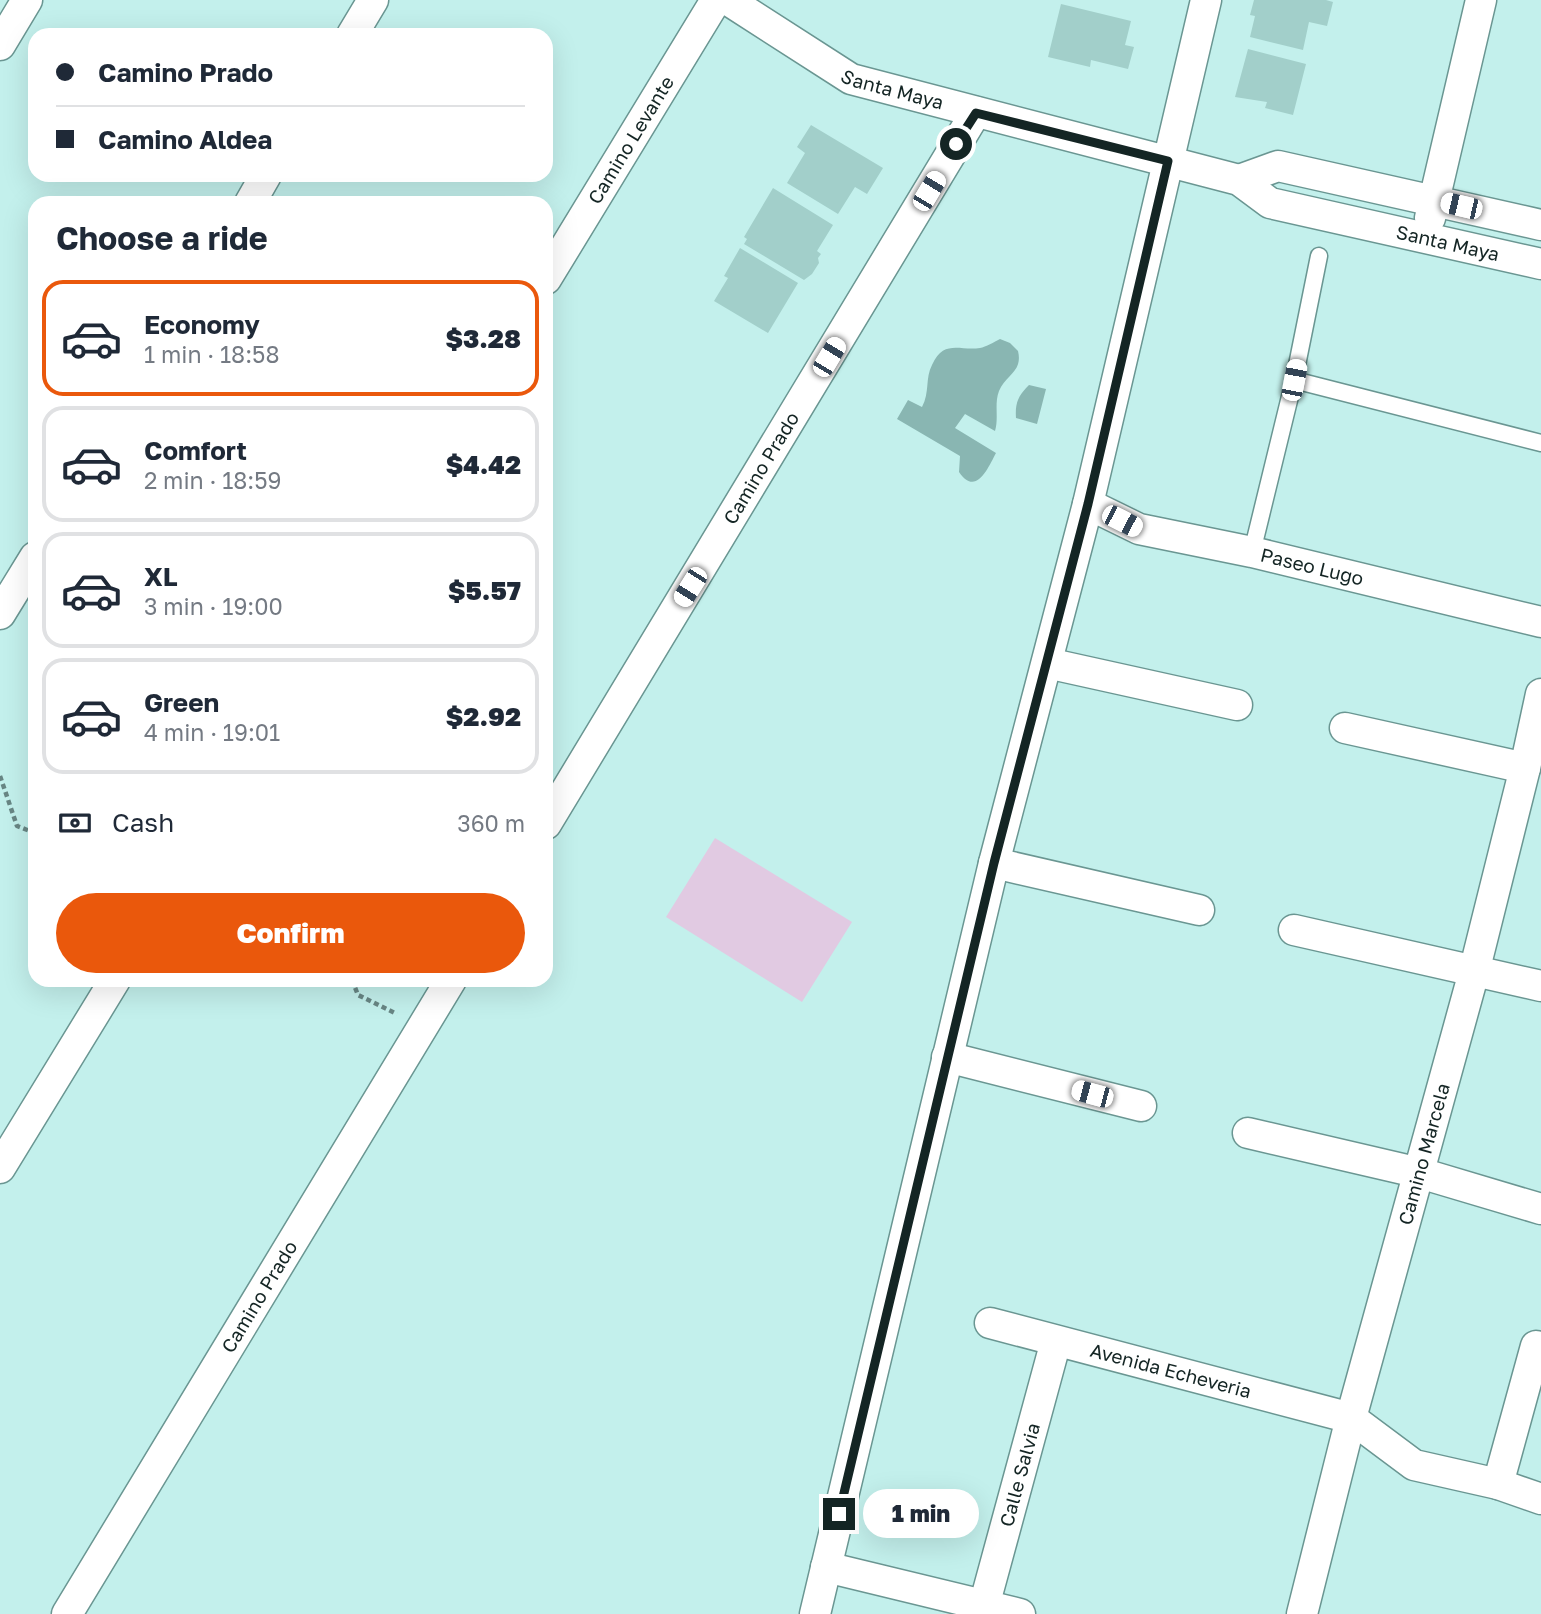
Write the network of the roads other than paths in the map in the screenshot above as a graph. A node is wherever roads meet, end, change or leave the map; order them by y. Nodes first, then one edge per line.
1 (27, 0) edge
2 (373, 0) edge
3 (716, 0) edge
4 (728, 0) edge
5 (1206, 0) edge
6 (1481, 0) edge
7 (356, 28) edge
8 (0, 45) edge
9 (976, 113) junction
10 (1168, 161) junction
11 (1238, 180) junction
12 (1434, 200) junction
13 (1541, 225) edge
14 (1425, 239) junction
15 (1319, 256) dead end
16 (1541, 264) edge
17 (553, 268) edge
18 (1294, 380) junction
19 (1541, 443) edge
20 (1088, 504) junction
21 (1252, 552) junction
22 (28, 568) edge
23 (0, 614) edge
24 (1541, 622) edge
25 (1047, 663) junction
26 (1541, 694) edge
27 (1237, 705) dead end
28 (1345, 729) dead end
29 (1525, 768) junction
30 (553, 812) edge
31 (994, 863) junction
32 (1199, 910) dead end
33 (1294, 930) dead end
34 (1474, 972) junction
35 (1541, 986) edge
36 (111, 987) edge
37 (448, 987) edge
38 (947, 1057) junction
39 (1140, 1106) dead end
40 (1248, 1133) dead end
41 (0, 1168) edge
42 (1420, 1173) junction
43 (1541, 1209) edge
44 (990, 1323) dead end
45 (1056, 1341) junction
46 (1536, 1346) dead end
47 (1351, 1418) junction
48 (1498, 1484) junction
49 (1541, 1499) edge
50 (826, 1567) junction
51 (984, 1606) junction
52 (67, 1614) edge
53 (815, 1614) edge
54 (1020, 1614) edge
55 (1302, 1614) edge

1 - 8 street
2 - 7 street
3 - 17 street, Camino Levante
4 - 9 street, Santa Maya
5 - 10 street
6 - 12 street
9 - 10 street, Santa Maya
9 - 30 street, Camino Prado
10 - 11 street, Santa Maya
10 - 20 street
11 - 12 street, Santa Maya
11 - 14 street, Santa Maya
12 - 13 street, Santa Maya
12 - 14 street
14 - 16 street, Santa Maya
15 - 18 lane
18 - 19 lane
18 - 21 lane
20 - 21 street, Paseo Lugo
20 - 25 street
21 - 24 street, Paseo Lugo
22 - 23 street
25 - 27 street
25 - 31 street
26 - 29 street, Camino Marcela
28 - 29 street
29 - 34 street, Camino Marcela
31 - 32 street
31 - 38 street
33 - 34 street
34 - 35 street
34 - 42 street, Camino Marcela
36 - 41 street
37 - 52 street, Camino Prado
38 - 39 street
38 - 50 street
40 - 42 street
42 - 43 street
42 - 47 street, Camino Marcela
44 - 45 street, Avenida Echeveria
45 - 47 street, Avenida Echeveria
45 - 51 street, Calle Salvia
46 - 48 street
47 - 48 street
47 - 55 street, Camino Marcela
48 - 49 street
50 - 51 street
50 - 53 street
51 - 54 street

